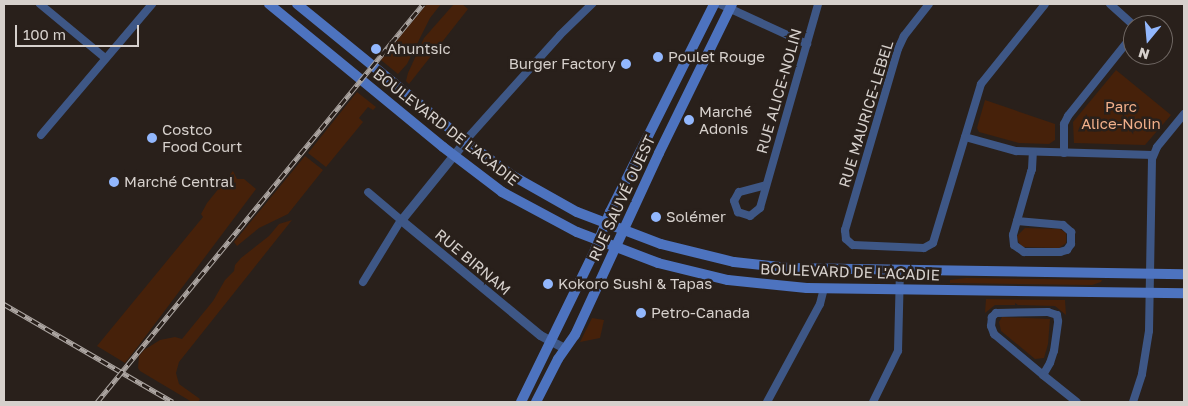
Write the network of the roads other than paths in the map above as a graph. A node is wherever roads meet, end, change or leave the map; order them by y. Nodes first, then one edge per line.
1 (40, 4) edge
2 (152, 4) edge
3 (269, 4) edge
4 (297, 4) edge
5 (714, 4) edge
6 (818, 4) edge
7 (930, 4) edge
8 (1045, 4) edge
9 (1110, 4) edge
10 (589, 5) edge
11 (727, 5) edge
12 (1123, 16) edge
13 (807, 44) junction
14 (1123, 47) edge
15 (105, 58) junction
16 (1184, 114) edge
17 (41, 135) dead end
18 (965, 137) junction
19 (465, 141) junction
20 (1033, 152) junction
21 (1064, 152) junction
22 (1153, 155) junction
23 (453, 156) junction
24 (766, 185) junction
25 (368, 192) dead end
26 (401, 220) junction
27 (1017, 221) junction
28 (605, 224) junction
29 (624, 231) junction
30 (598, 242) junction
31 (616, 248) junction
32 (900, 270) junction
33 (1150, 273) junction
34 (1184, 274) edge
35 (363, 282) dead end
36 (824, 288) junction
37 (899, 289) junction
38 (1150, 293) junction
39 (1184, 293) edge
40 (550, 341) junction
41 (564, 348) junction
42 (1043, 375) junction
43 (521, 402) edge
44 (536, 402) edge
45 (767, 402) edge
46 (874, 402) edge
47 (1077, 402) edge
48 (1133, 402) edge

1 - 15 street
2 - 15 street
3 - 23 main road, BOULEVARD DE L'ACADIE
4 - 19 main road, BOULEVARD DE L'ACADIE
5 - 28 main road, RUE SAUVÉ OUEST
6 - 13 street, RUE ALICE-NOLIN
7 - 18 street, RUE MAURICE-LEBEL
8 - 18 street
9 - 12 street
10 - 19 street
11 - 13 street
11 - 29 main road, RUE SAUVÉ OUEST
13 - 24 street, RUE ALICE-NOLIN
14 - 21 street
15 - 17 street
16 - 22 street
18 - 20 street
19 - 23 street
19 - 28 main road, BOULEVARD DE L'ACADIE
20 - 21 street
20 - 27 street
21 - 22 street
22 - 33 street
23 - 26 street
23 - 30 main road, BOULEVARD DE L'ACADIE
24 - 24 street, RUE ALICE-NOLIN
25 - 26 street, RUE BIRNAM
26 - 35 street
26 - 40 street, RUE BIRNAM
27 - 27 street
28 - 29 main road, BOULEVARD DE L'ACADIE
28 - 30 main road, RUE SAUVÉ OUEST
29 - 31 main road, RUE SAUVÉ OUEST
29 - 32 main road, BOULEVARD DE L'ACADIE
30 - 31 main road, BOULEVARD DE L'ACADIE
30 - 40 main road, RUE SAUVÉ OUEST
31 - 36 main road, BOULEVARD DE L'ACADIE
31 - 41 main road, RUE SAUVÉ OUEST
32 - 33 main road, BOULEVARD DE L'ACADIE
32 - 37 street
33 - 34 main road, BOULEVARD DE L'ACADIE
33 - 38 street
36 - 37 main road, BOULEVARD DE L'ACADIE
36 - 45 street
37 - 38 main road, BOULEVARD DE L'ACADIE
37 - 46 street
38 - 39 main road, BOULEVARD DE L'ACADIE
38 - 48 street
40 - 41 street, RUE BIRNAM
40 - 43 main road, RUE SAUVÉ OUEST
41 - 44 main road, RUE SAUVÉ OUEST
42 - 42 street
42 - 47 street

